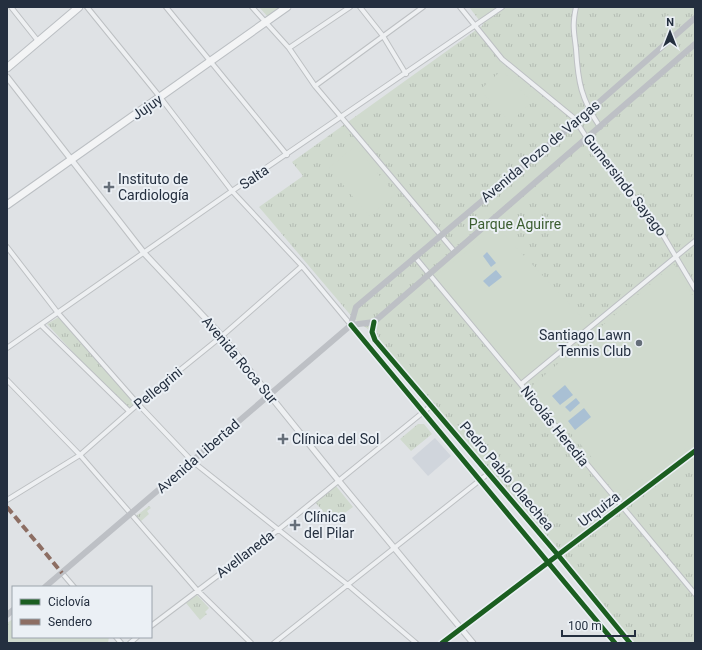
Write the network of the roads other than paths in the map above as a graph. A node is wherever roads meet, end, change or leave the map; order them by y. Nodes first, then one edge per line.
1 (11, 7) edge
2 (79, 7) edge
3 (87, 7) edge
4 (166, 7) edge
5 (252, 7) edge
6 (286, 7) edge
7 (350, 7) edge
8 (360, 7) edge
9 (423, 7) edge
10 (460, 7) edge
11 (502, 7) edge
12 (576, 7) edge
13 (695, 18) edge
14 (265, 22) junction
15 (475, 24) junction
16 (383, 36) junction
17 (38, 42) junction
18 (695, 44) edge
19 (289, 48) junction
20 (211, 61) junction
21 (7, 68) edge
22 (406, 74) junction
23 (7, 77) edge
24 (315, 86) junction
25 (160, 97) junction
26 (589, 111) junction
27 (342, 118) junction
28 (576, 121) junction
29 (600, 127) junction
30 (588, 138) junction
31 (287, 155) junction
32 (73, 159) junction
33 (232, 191) junction
34 (7, 206) edge
35 (441, 236) junction
36 (695, 241) edge
37 (7, 247) edge
38 (454, 252) junction
39 (144, 254) junction
40 (677, 256) junction
41 (416, 257) junction
42 (302, 266) junction
43 (429, 274) junction
44 (695, 289) edge
45 (58, 313) junction
46 (374, 322) junction
47 (41, 325) junction
48 (351, 325) junction
49 (222, 336) junction
50 (7, 348) edge
51 (7, 380) edge
52 (521, 384) junction
53 (270, 395) junction
54 (138, 404) junction
55 (432, 406) junction
56 (129, 411) junction
57 (423, 413) junction
58 (695, 451) edge
59 (80, 454) junction
60 (192, 461) junction
61 (489, 473) junction
62 (338, 480) junction
63 (481, 480) junction
64 (7, 500) edge
65 (621, 507) junction
66 (131, 515) junction
67 (278, 530) junction
68 (394, 548) junction
69 (558, 555) junction
70 (548, 563) junction
71 (62, 573) junction
72 (348, 585) junction
73 (46, 586) edge
74 (73, 586) edge
75 (197, 590) junction
76 (695, 594) edge
77 (152, 625) edge
78 (461, 629) junction
79 (251, 643) edge
80 (274, 643) edge
81 (416, 643) edge
82 (442, 643) edge
83 (473, 643) edge
84 (615, 643) edge
85 (630, 643) edge

1 - 17 street
2 - 17 main road
3 - 25 street
4 - 20 street
5 - 14 street
6 - 14 main road, Jujuy
7 - 19 street
8 - 16 street
9 - 16 street
10 - 15 street, Gumersindo Sayago
11 - 15 street, Salta
12 - 26 street
13 - 26 main road, Avenida Pozo de Vargas
14 - 19 street
14 - 20 main road, Jujuy
15 - 22 street, Salta
15 - 28 street, Gumersindo Sayago
16 - 22 street
16 - 24 street
17 - 21 main road
18 - 29 main road, Avenida Pozo de Vargas
19 - 24 street
20 - 25 main road, Jujuy
20 - 31 street
22 - 27 street, Salta
23 - 32 street, Avenida Roca Sur
24 - 27 street
25 - 32 main road, Jujuy
25 - 33 street
26 - 28 main road, Avenida Pozo de Vargas
26 - 29 street
27 - 31 street, Salta
27 - 35 street
28 - 30 street, Gumersindo Sayago
28 - 35 main road, Avenida Pozo de Vargas
29 - 30 main road, Avenida Pozo de Vargas
30 - 38 main road, Avenida Pozo de Vargas
30 - 40 street, Gumersindo Sayago
31 - 33 street, Salta
32 - 34 main road, Jujuy
32 - 39 street, Avenida Roca Sur
33 - 39 street, Salta
33 - 42 street
35 - 38 street
35 - 41 main road, Avenida Pozo de Vargas
36 - 40 street
37 - 45 street
38 - 43 main road, Avenida Pozo de Vargas
39 - 45 street, Salta
39 - 49 street, Avenida Roca Sur
40 - 44 street, Gumersindo Sayago
40 - 52 street
41 - 43 street, Nicolás Heredia
41 - 48 main road, Avenida Pozo de Vargas
42 - 48 street
42 - 49 street, Pellegrini
43 - 46 main road, Avenida Pozo de Vargas
43 - 52 street, Nicolás Heredia
45 - 47 street, Salta
45 - 54 street
46 - 48 main road
46 - 55 street, Pedro Pablo Olaechea
47 - 50 street, Salta
47 - 56 street
48 - 53 main road, Avenida Libertad
48 - 57 street, Pedro Pablo Olaechea
49 - 53 street, Avenida Roca Sur
49 - 54 street, Pellegrini
51 - 59 street
52 - 65 street, Nicolás Heredia
53 - 60 main road, Avenida Libertad
53 - 62 street, Avenida Roca Sur
54 - 56 street, Pellegrini
54 - 60 street
55 - 57 street, Avellaneda
55 - 61 street, Pedro Pablo Olaechea
56 - 59 street, Pellegrini
57 - 62 street, Avellaneda
57 - 63 street, Pedro Pablo Olaechea
58 - 65 street, Urquiza
59 - 64 street, Pellegrini
59 - 66 street
60 - 66 main road, Avenida Libertad
60 - 67 street
61 - 63 street
61 - 69 street, Pedro Pablo Olaechea
62 - 67 street, Avellaneda
62 - 68 street, Avenida Roca Sur
63 - 68 street
63 - 70 street, Pedro Pablo Olaechea
65 - 69 street, Urquiza
65 - 76 street, Nicolás Heredia
66 - 71 main road, Avenida Libertad
66 - 75 street
67 - 72 street
67 - 75 street, Avellaneda
68 - 72 street
68 - 78 street, Avenida Roca Sur
69 - 70 street, Urquiza
69 - 85 street, Pedro Pablo Olaechea
70 - 78 street, Urquiza
70 - 84 street, Pedro Pablo Olaechea
71 - 73 main road, Avenida Libertad
71 - 74 street
72 - 80 street
72 - 81 street
75 - 77 street, Avellaneda
75 - 79 street
78 - 82 street, Urquiza
78 - 83 street, Avenida Roca Sur

